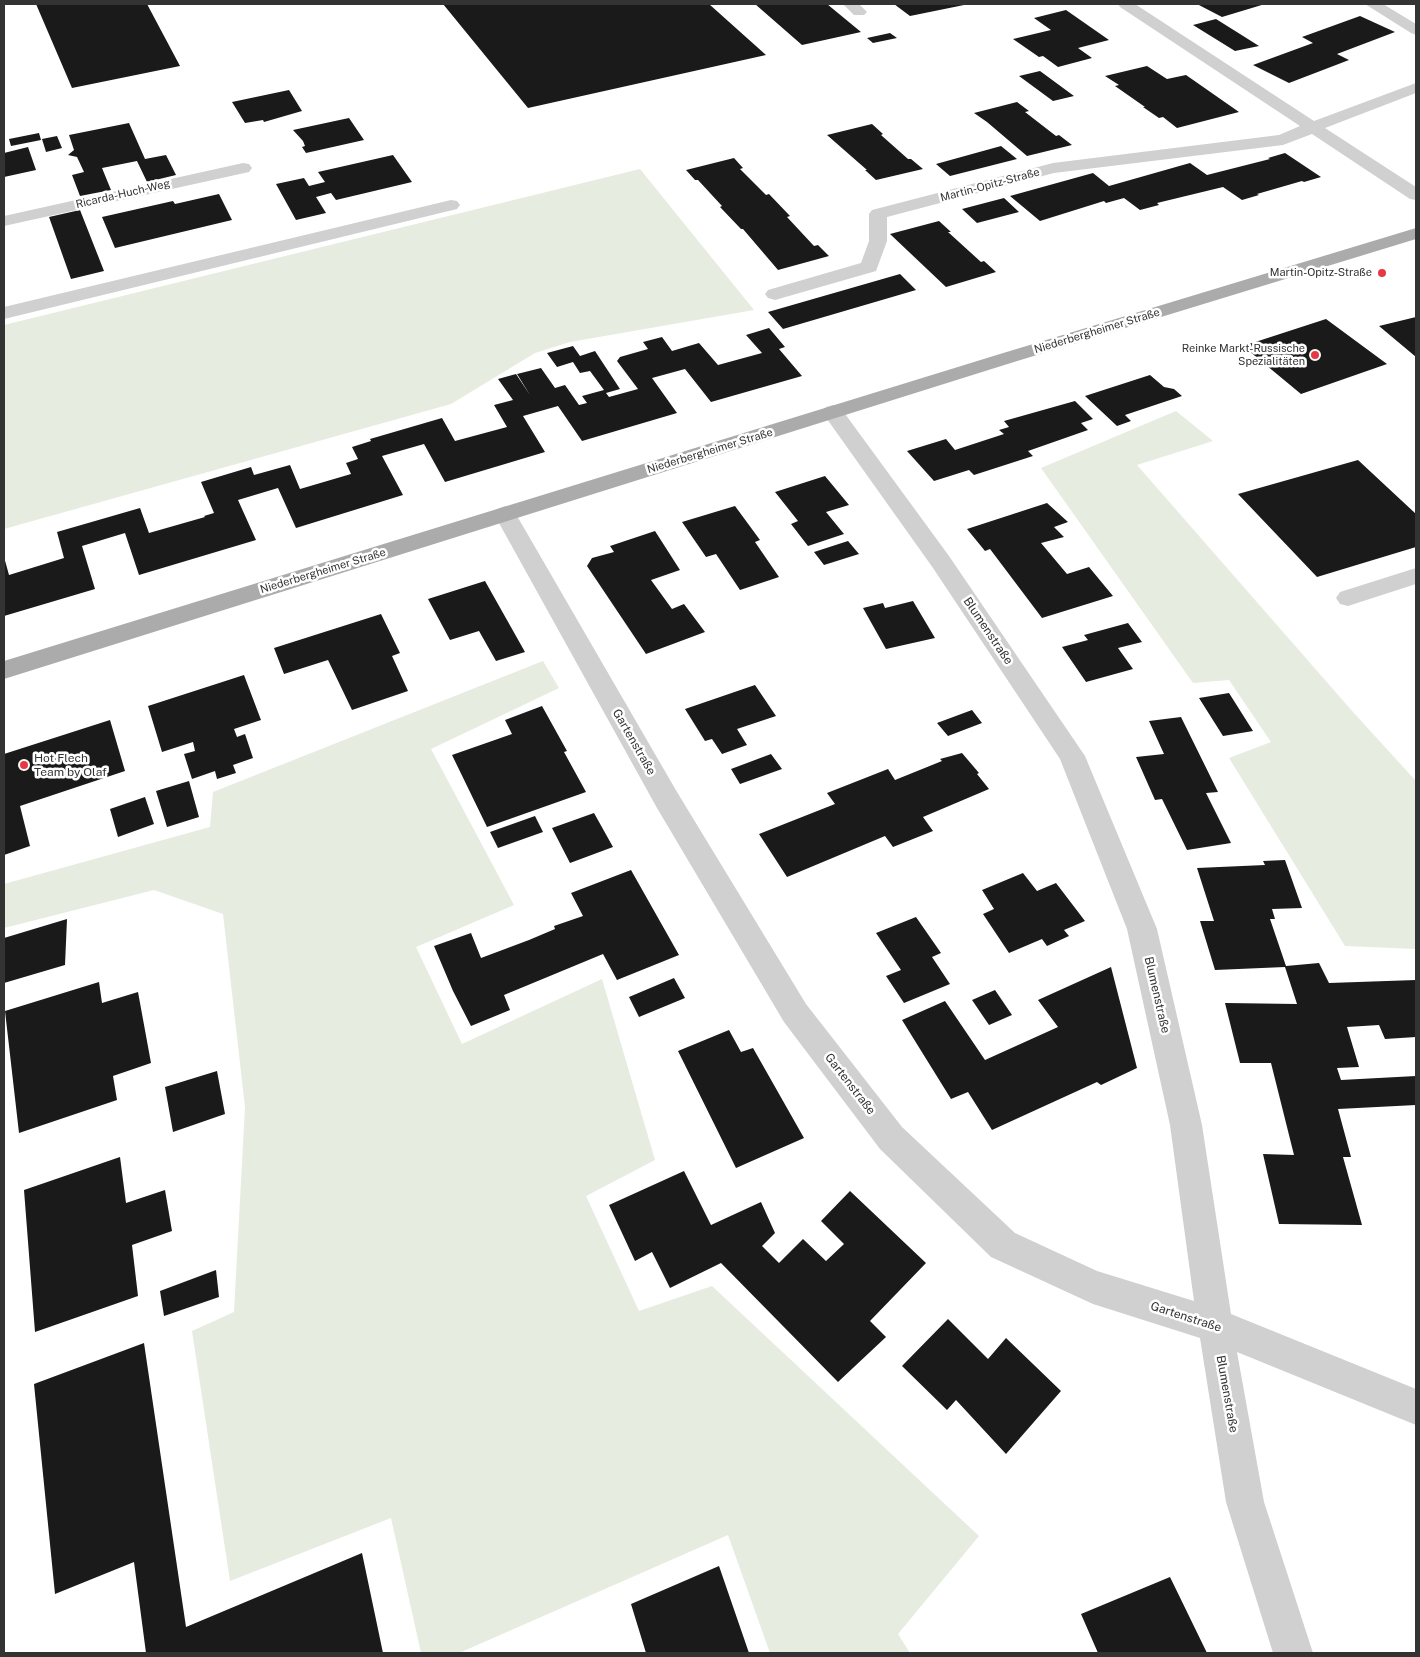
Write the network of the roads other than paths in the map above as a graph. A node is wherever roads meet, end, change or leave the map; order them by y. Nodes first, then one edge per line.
1 (1125, 4) edge
2 (1374, 4) edge
3 (1416, 30) edge
4 (1416, 88) edge
5 (1312, 128) junction
6 (243, 168) dead end
7 (1416, 195) edge
8 (452, 205) dead end
9 (4, 221) edge
10 (1416, 233) edge
11 (774, 294) dead end
12 (4, 313) edge
13 (834, 412) junction
14 (505, 514) junction
15 (1416, 576) edge
16 (1348, 598) dead end
17 (4, 670) edge
18 (1215, 1325) junction
19 (1416, 1407) edge
20 (1293, 1653) edge

1 - 5 street
2 - 3 street
4 - 5 street
5 - 7 street
5 - 11 street, Martin-Opitz-Straße
6 - 9 street, Ricarda-Huch-Weg
8 - 12 street
10 - 13 main road, Niederbergheimer Straße
13 - 14 main road, Niederbergheimer Straße
13 - 18 street, Blumenstraße
14 - 17 main road, Niederbergheimer Straße
14 - 18 street, Gartenstraße
15 - 16 street
18 - 19 street, Gartenstraße
18 - 20 street, Blumenstraße

